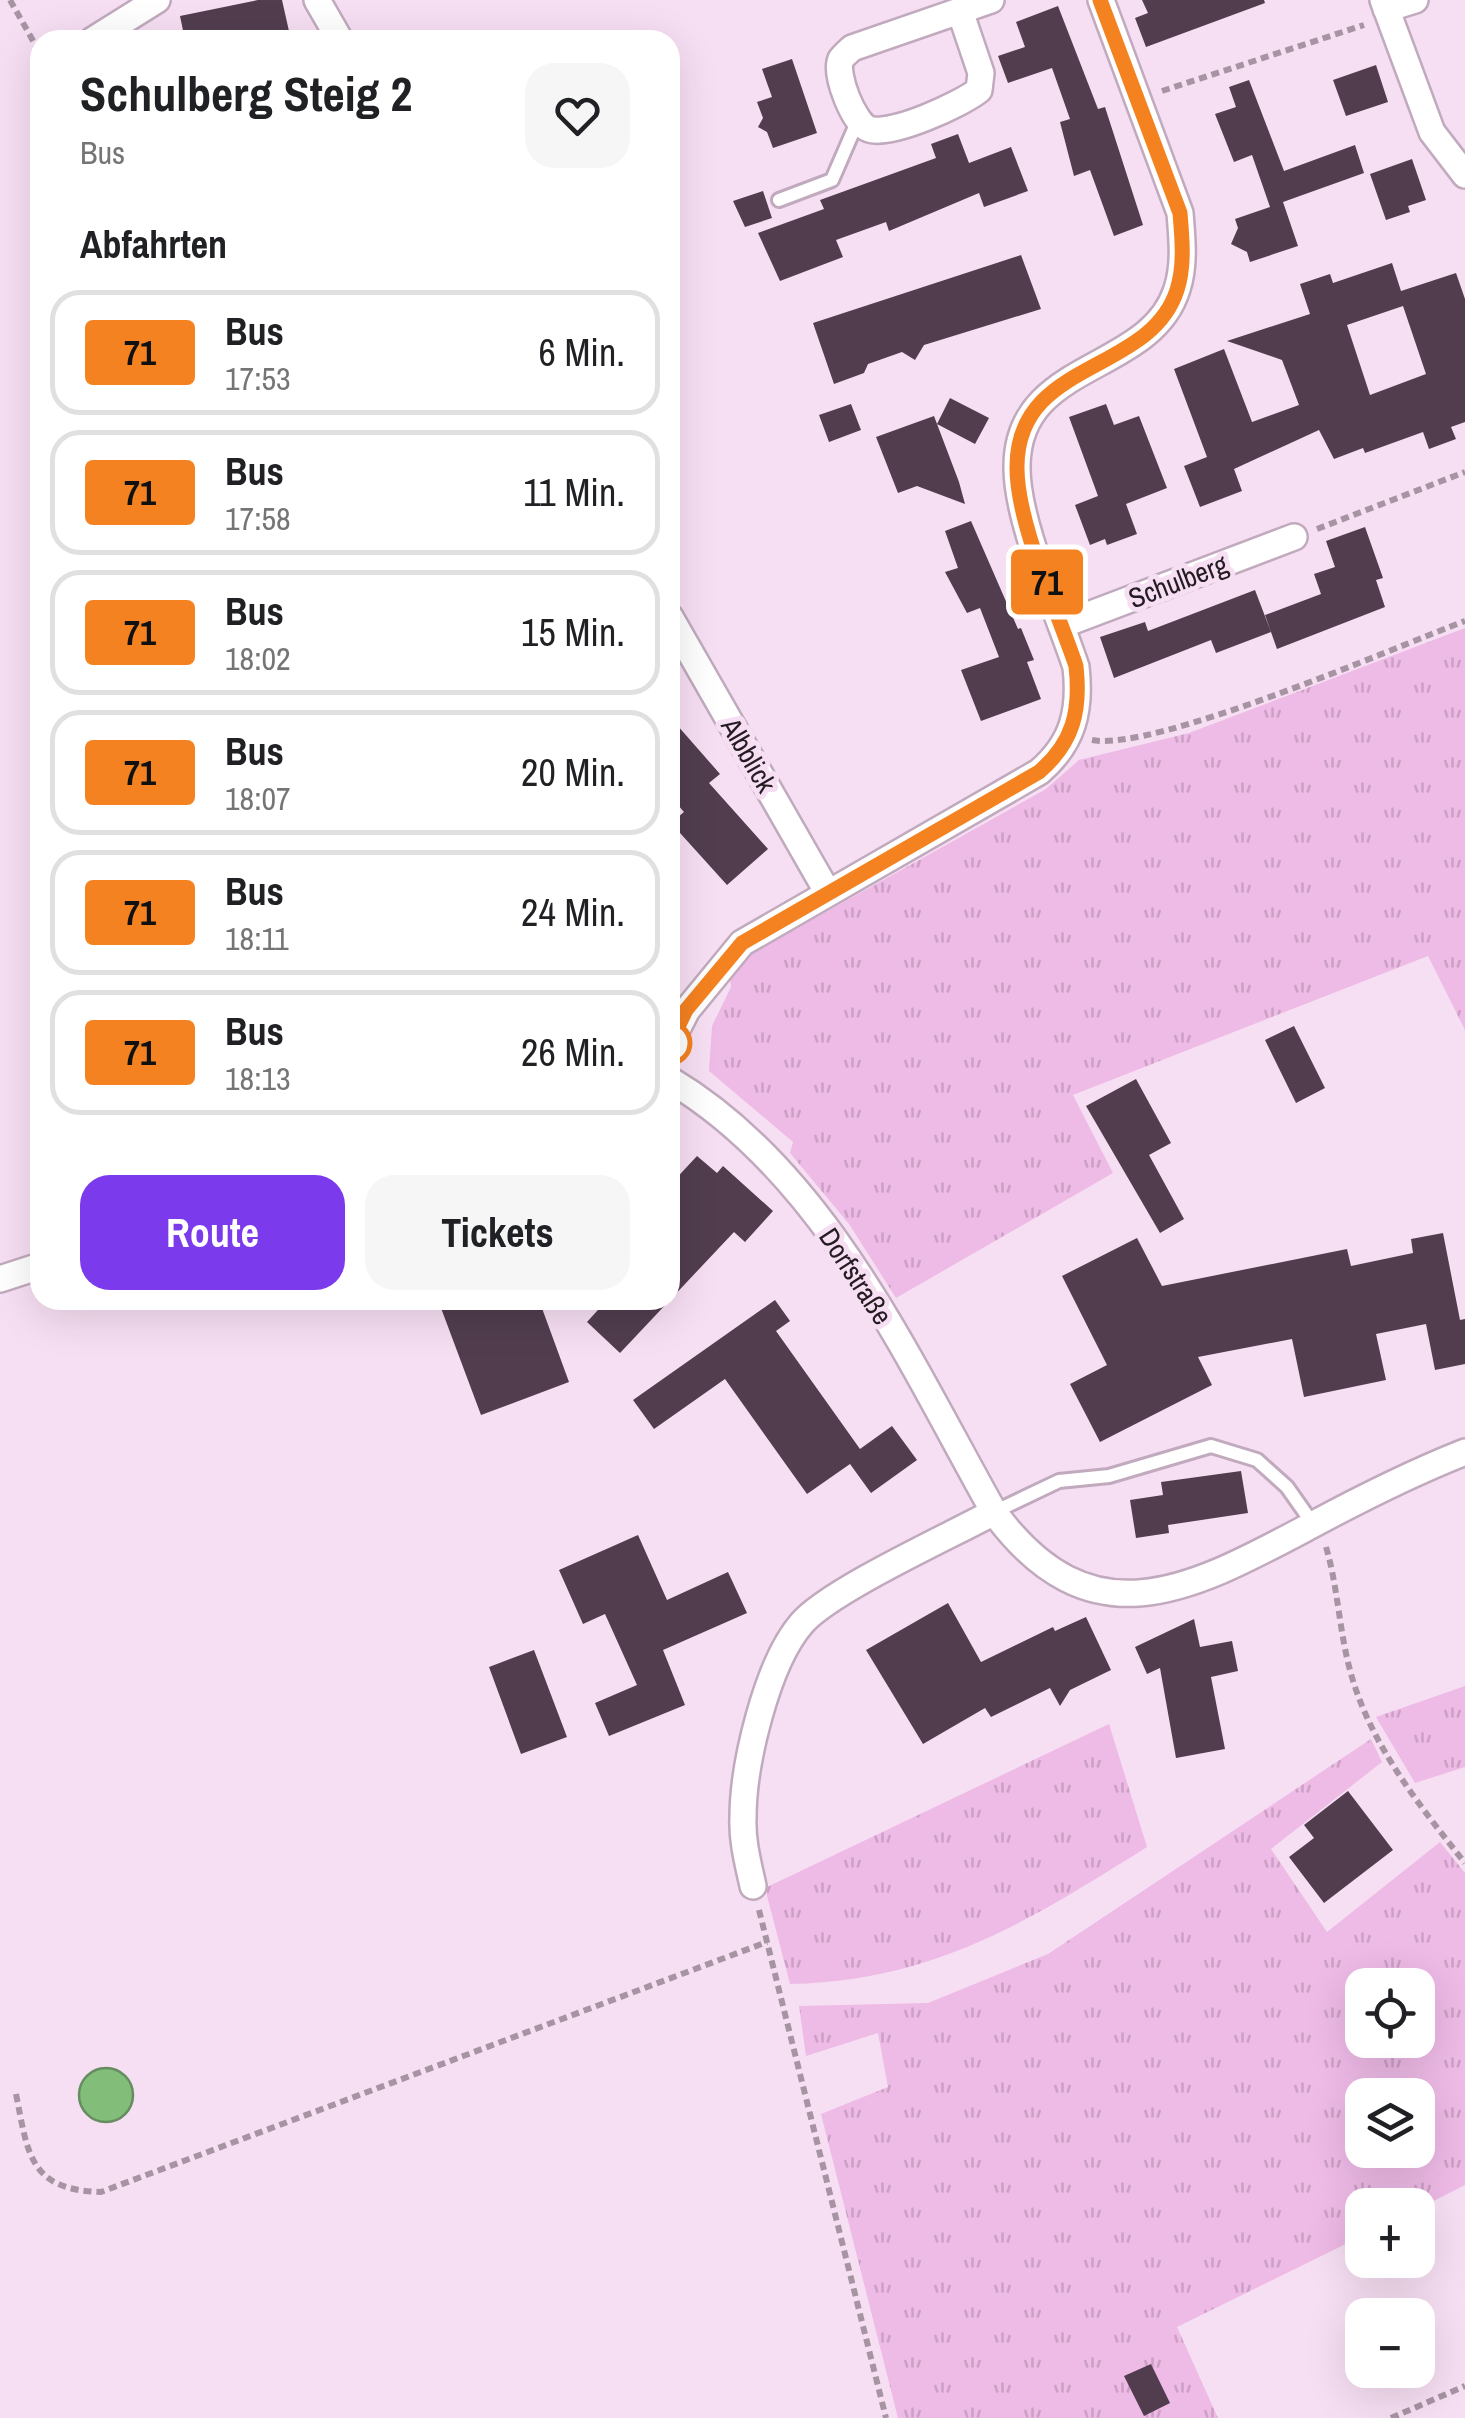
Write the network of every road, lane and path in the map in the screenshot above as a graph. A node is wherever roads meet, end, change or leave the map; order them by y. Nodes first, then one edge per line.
1 (10, 0) edge
2 (157, 0) edge
3 (317, 0) edge
4 (991, 0) edge
5 (1100, 0) edge
6 (1415, 0) edge
7 (1386, 9) edge
8 (960, 11) junction
9 (109, 30) edge
10 (334, 30) edge
11 (30, 35) edge
12 (1136, 99) junction
13 (858, 120) junction
14 (1465, 175) edge
15 (779, 200) dead end
16 (1465, 472) edge
17 (1294, 537) joint
18 (1465, 621) edge
19 (1062, 625) junction
20 (680, 634) edge
21 (1072, 736) junction
22 (828, 893) junction
23 (680, 1004) edge
24 (680, 1088) edge
25 (30, 1269) edge
26 (0, 1279) edge
27 (1465, 1452) edge
28 (994, 1512) junction
29 (1313, 1524) junction
30 (1465, 1863) edge
31 (753, 1886) joint
32 (767, 1942) junction
33 (16, 2094) dead end
34 (1465, 2386) edge
35 (886, 2418) edge
36 (1391, 2418) edge

1 - 11 path
2 - 9 street
3 - 10 street
4 - 8 street
5 - 12 street
6 - 7 street
7 - 12 path
7 - 14 street
8 - 13 street
8 - 13 street
12 - 19 street
13 - 15 lane
16 - 17 path
17 - 19 street, Schulberg
18 - 21 path
19 - 21 street
20 - 22 street, Albblick
21 - 22 street
22 - 23 street
24 - 28 street, Dorfstraße
25 - 26 street
27 - 29 street, Dorfstraße
28 - 29 lane
28 - 29 street, Dorfstraße
28 - 31 street
29 - 30 path
31 - 32 path
32 - 33 path
32 - 35 path
34 - 36 path

